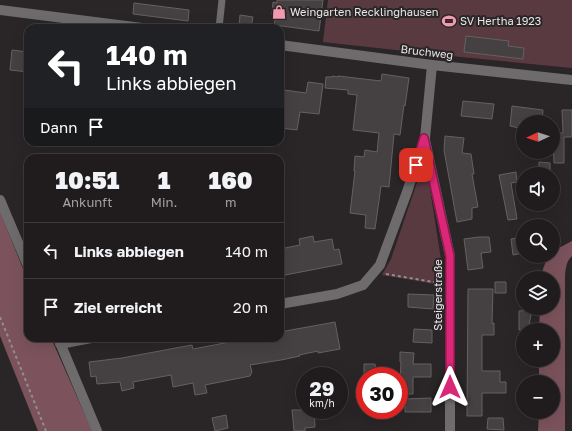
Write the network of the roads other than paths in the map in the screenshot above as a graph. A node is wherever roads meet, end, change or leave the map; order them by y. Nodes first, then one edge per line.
1 (222, 0) edge
2 (0, 10) edge
3 (110, 24) edge
4 (219, 24) edge
5 (284, 46) edge
6 (432, 65) junction
7 (572, 80) edge
8 (424, 138) junction
9 (0, 200) edge
10 (24, 257) edge
11 (284, 303) edge
12 (59, 342) edge
13 (97, 431) edge
14 (450, 431) edge

1 - 4 lane
2 - 3 street
5 - 6 street, Bruchweg
6 - 7 street, Bruchweg
6 - 8 street
8 - 11 street
8 - 14 street, Steigerstraße
9 - 10 street
12 - 13 street

